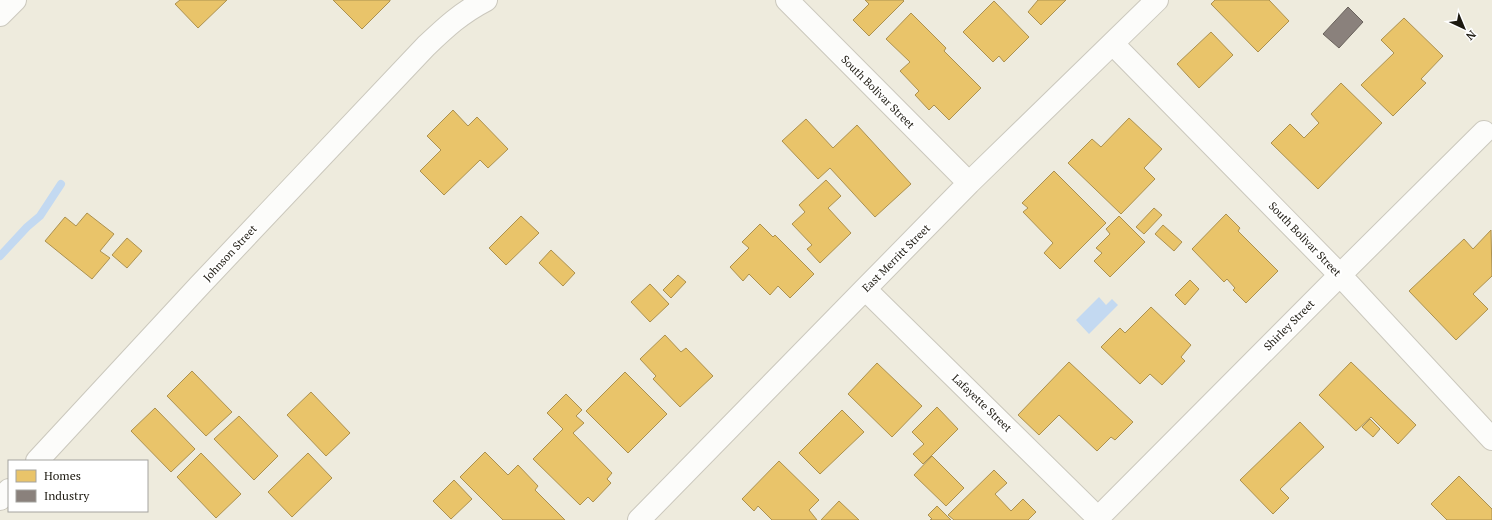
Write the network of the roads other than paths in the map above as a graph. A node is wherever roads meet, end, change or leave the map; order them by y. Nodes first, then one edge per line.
1 (15, 0) edge
2 (459, 0) edge
3 (486, 0) edge
4 (787, 0) edge
5 (1157, 0) edge
6 (0, 15) edge
7 (1113, 44) junction
8 (426, 46) junction
9 (1484, 132) dead end
10 (970, 184) junction
11 (1340, 275) junction
12 (865, 289) junction
13 (1492, 439) edge
14 (38, 460) edge
15 (8, 491) edge
16 (0, 499) edge
17 (1097, 519) edge
18 (639, 520) edge

1 - 6 street
2 - 8 street, Johnson Street
3 - 8 street, Johnson Street
4 - 10 street, South Bolivar Street
5 - 7 street, East Merritt Street
7 - 10 street, East Merritt Street
7 - 11 street, South Bolivar Street
8 - 14 street, Johnson Street
9 - 11 street, Shirley Street
10 - 12 street, East Merritt Street
11 - 13 street, South Bolivar Street
11 - 17 street, Shirley Street
12 - 17 street, Lafayette Street
12 - 18 street, East Merritt Street
15 - 16 street

